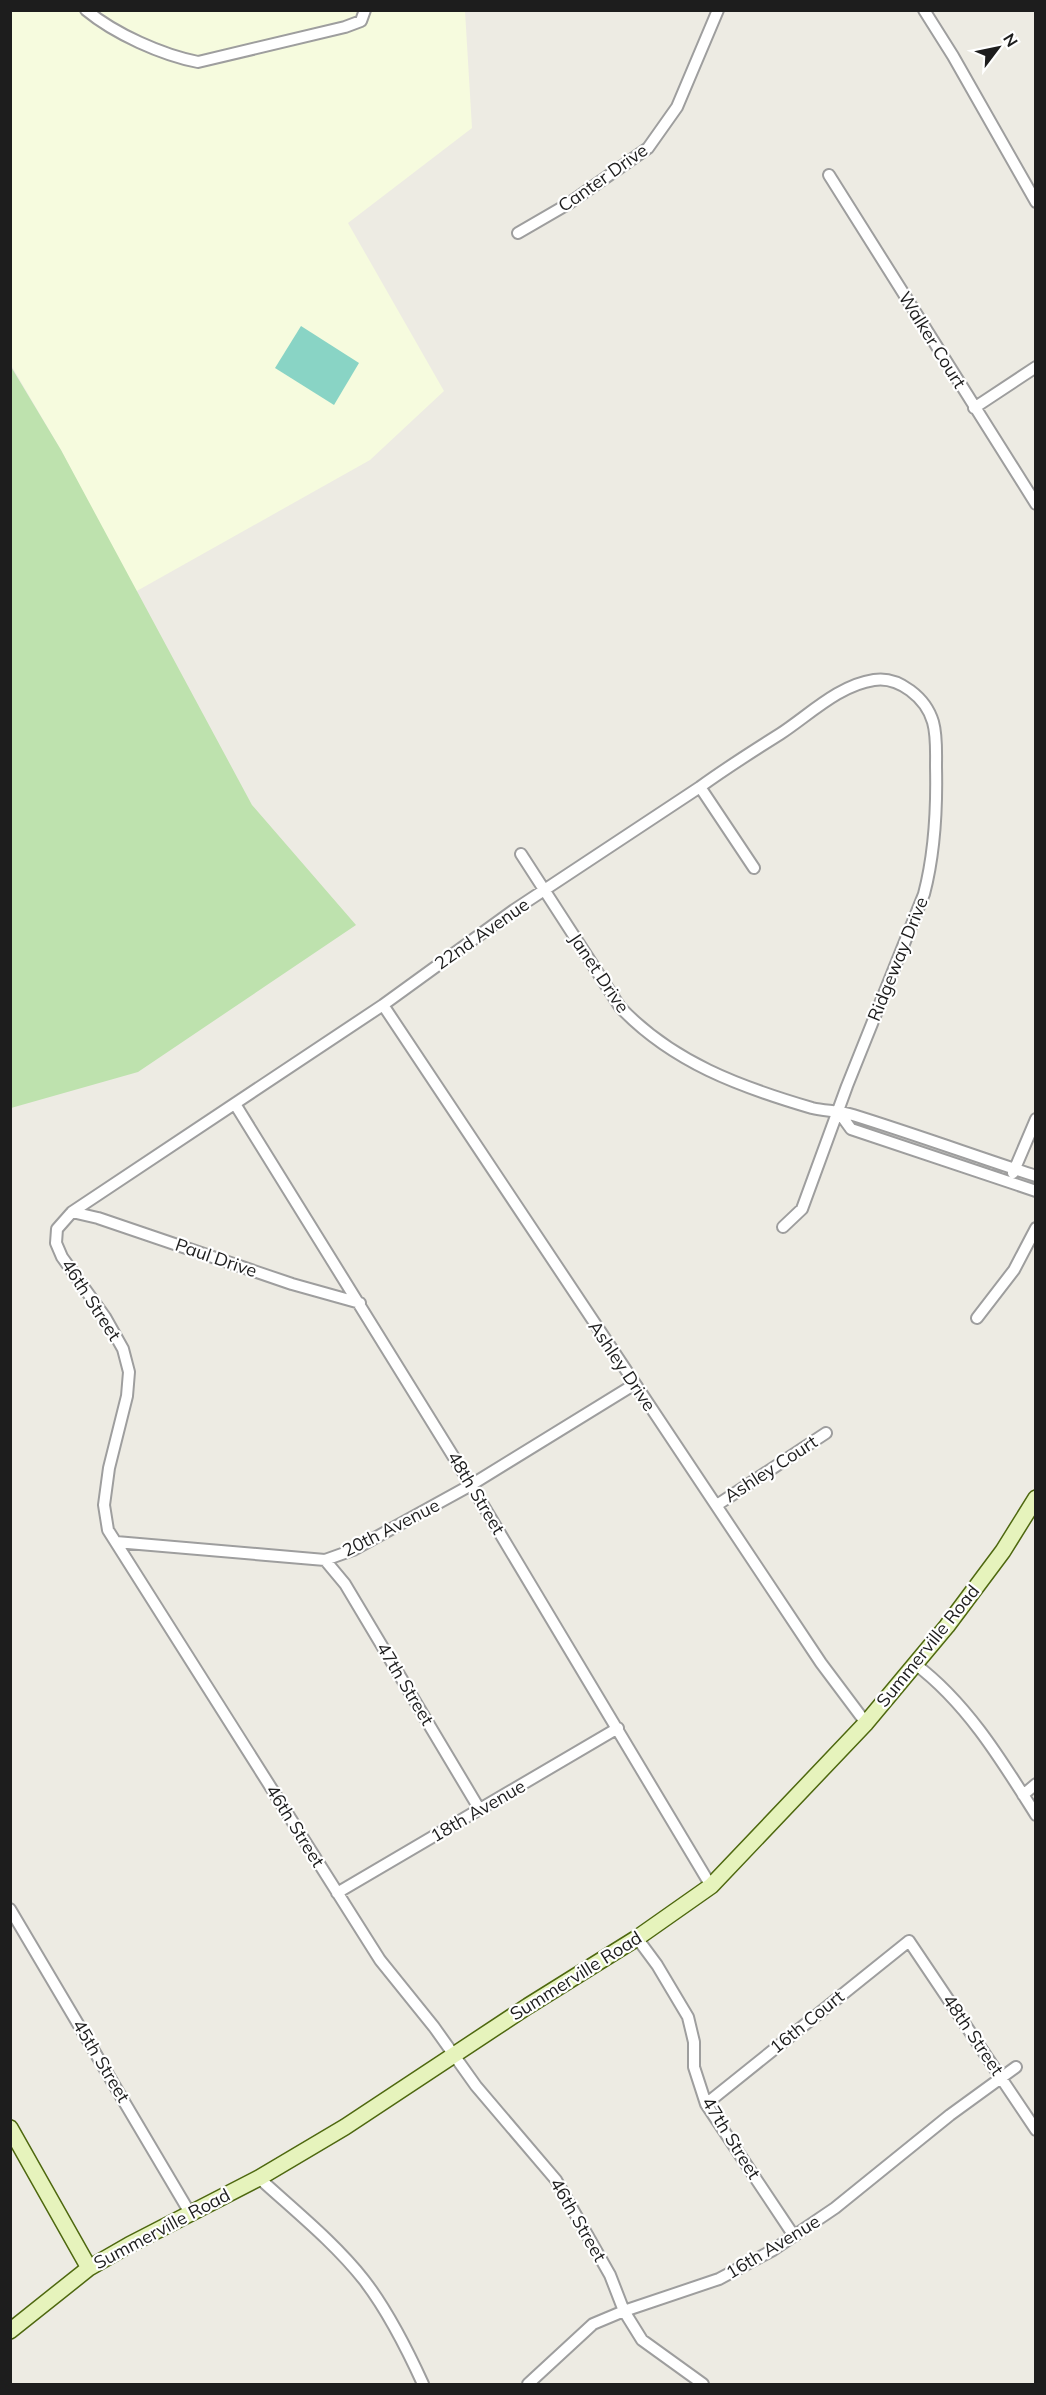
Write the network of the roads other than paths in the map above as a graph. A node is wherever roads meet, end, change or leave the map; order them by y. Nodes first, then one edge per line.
1 (86, 10) edge
2 (365, 10) edge
3 (718, 10) edge
4 (924, 10) edge
5 (829, 175) dead end
6 (1035, 202) edge
7 (518, 233) dead end
8 (1035, 367) edge
9 (974, 408) junction
10 (1035, 504) edge
11 (900, 685) joint
12 (700, 787) junction
13 (521, 854) dead end
14 (754, 868) dead end
15 (544, 890) junction
16 (383, 1005) junction
17 (235, 1104) junction
18 (838, 1111) junction
19 (1035, 1119) edge
20 (1015, 1169) junction
21 (1035, 1176) edge
22 (1010, 1182) junction
23 (1035, 1191) edge
24 (72, 1212) junction
25 (783, 1227) dead end
26 (1035, 1228) edge
27 (360, 1303) junction
28 (977, 1318) dead end
29 (635, 1384) junction
30 (826, 1433) dead end
31 (471, 1485) junction
32 (1035, 1498) edge
33 (717, 1505) junction
34 (116, 1542) junction
35 (325, 1560) junction
36 (915, 1664) junction
37 (866, 1723) junction
38 (618, 1728) junction
39 (1035, 1784) edge
40 (1023, 1796) junction
41 (480, 1810) junction
42 (1035, 1815) edge
43 (711, 1886) junction
44 (337, 1893) junction
45 (10, 1909) edge
46 (637, 1938) junction
47 (909, 1941) joint
48 (456, 2055) junction
49 (1016, 2067) dead end
50 (1002, 2078) junction
51 (706, 2104) junction
52 (10, 2128) edge
53 (1035, 2130) edge
54 (259, 2178) junction
55 (190, 2213) junction
56 (794, 2236) junction
57 (89, 2268) junction
58 (624, 2311) junction
59 (10, 2331) edge
60 (423, 2385) edge
61 (528, 2385) edge
62 (703, 2385) edge

1 - 2 street
3 - 7 street, Canter Drive
4 - 6 street
5 - 9 street, Walker Court
8 - 9 street
9 - 10 street, Walker Court
11 - 12 street, 22nd Avenue
11 - 18 street, Ridgeway Drive
12 - 14 street
12 - 15 street, 22nd Avenue
13 - 15 street, Janet Drive
15 - 16 street, 22nd Avenue
15 - 18 street, Janet Drive
16 - 17 street, 22nd Avenue
16 - 29 street, Ashley Drive
17 - 24 street, 22nd Avenue
17 - 27 street, 48th Street
18 - 20 street, Janet Drive
18 - 22 street
18 - 25 street, Ridgeway Drive
19 - 20 street
20 - 21 street, Janet Drive
20 - 22 street
22 - 23 street
24 - 27 street, Paul Drive
24 - 34 street, 46th Street
26 - 28 street
27 - 31 street, 48th Street
29 - 31 street, 20th Avenue
29 - 33 street, Ashley Drive
30 - 33 street, Ashley Court
31 - 35 street, 20th Avenue
31 - 38 street, 48th Street
32 - 36 main road, Summerville Road
33 - 37 street, Ashley Drive
34 - 35 street, 20th Avenue
34 - 44 street, 46th Street
35 - 41 street, 47th Street
36 - 37 main road, Summerville Road
36 - 40 street
37 - 43 main road, Summerville Road
38 - 41 street, 18th Avenue
38 - 43 street, 48th Street
39 - 40 street
40 - 42 street
41 - 44 street, 18th Avenue
43 - 46 main road, Summerville Road
44 - 48 street, 46th Street
45 - 55 street, 45th Street
46 - 48 main road, Summerville Road
46 - 51 street, 47th Street
47 - 50 street, 48th Street
47 - 51 street, 16th Court
48 - 54 main road, Summerville Road
48 - 58 street, 46th Street
49 - 50 street, 16th Avenue
50 - 53 street, 48th Street
50 - 56 street, 16th Avenue
51 - 56 street, 47th Street
52 - 57 main road
54 - 55 main road, Summerville Road
54 - 60 street
55 - 57 main road, Summerville Road
56 - 58 street, 16th Avenue
57 - 59 main road, Summerville Road
58 - 61 street, 16th Avenue
58 - 62 street, 46th Street

